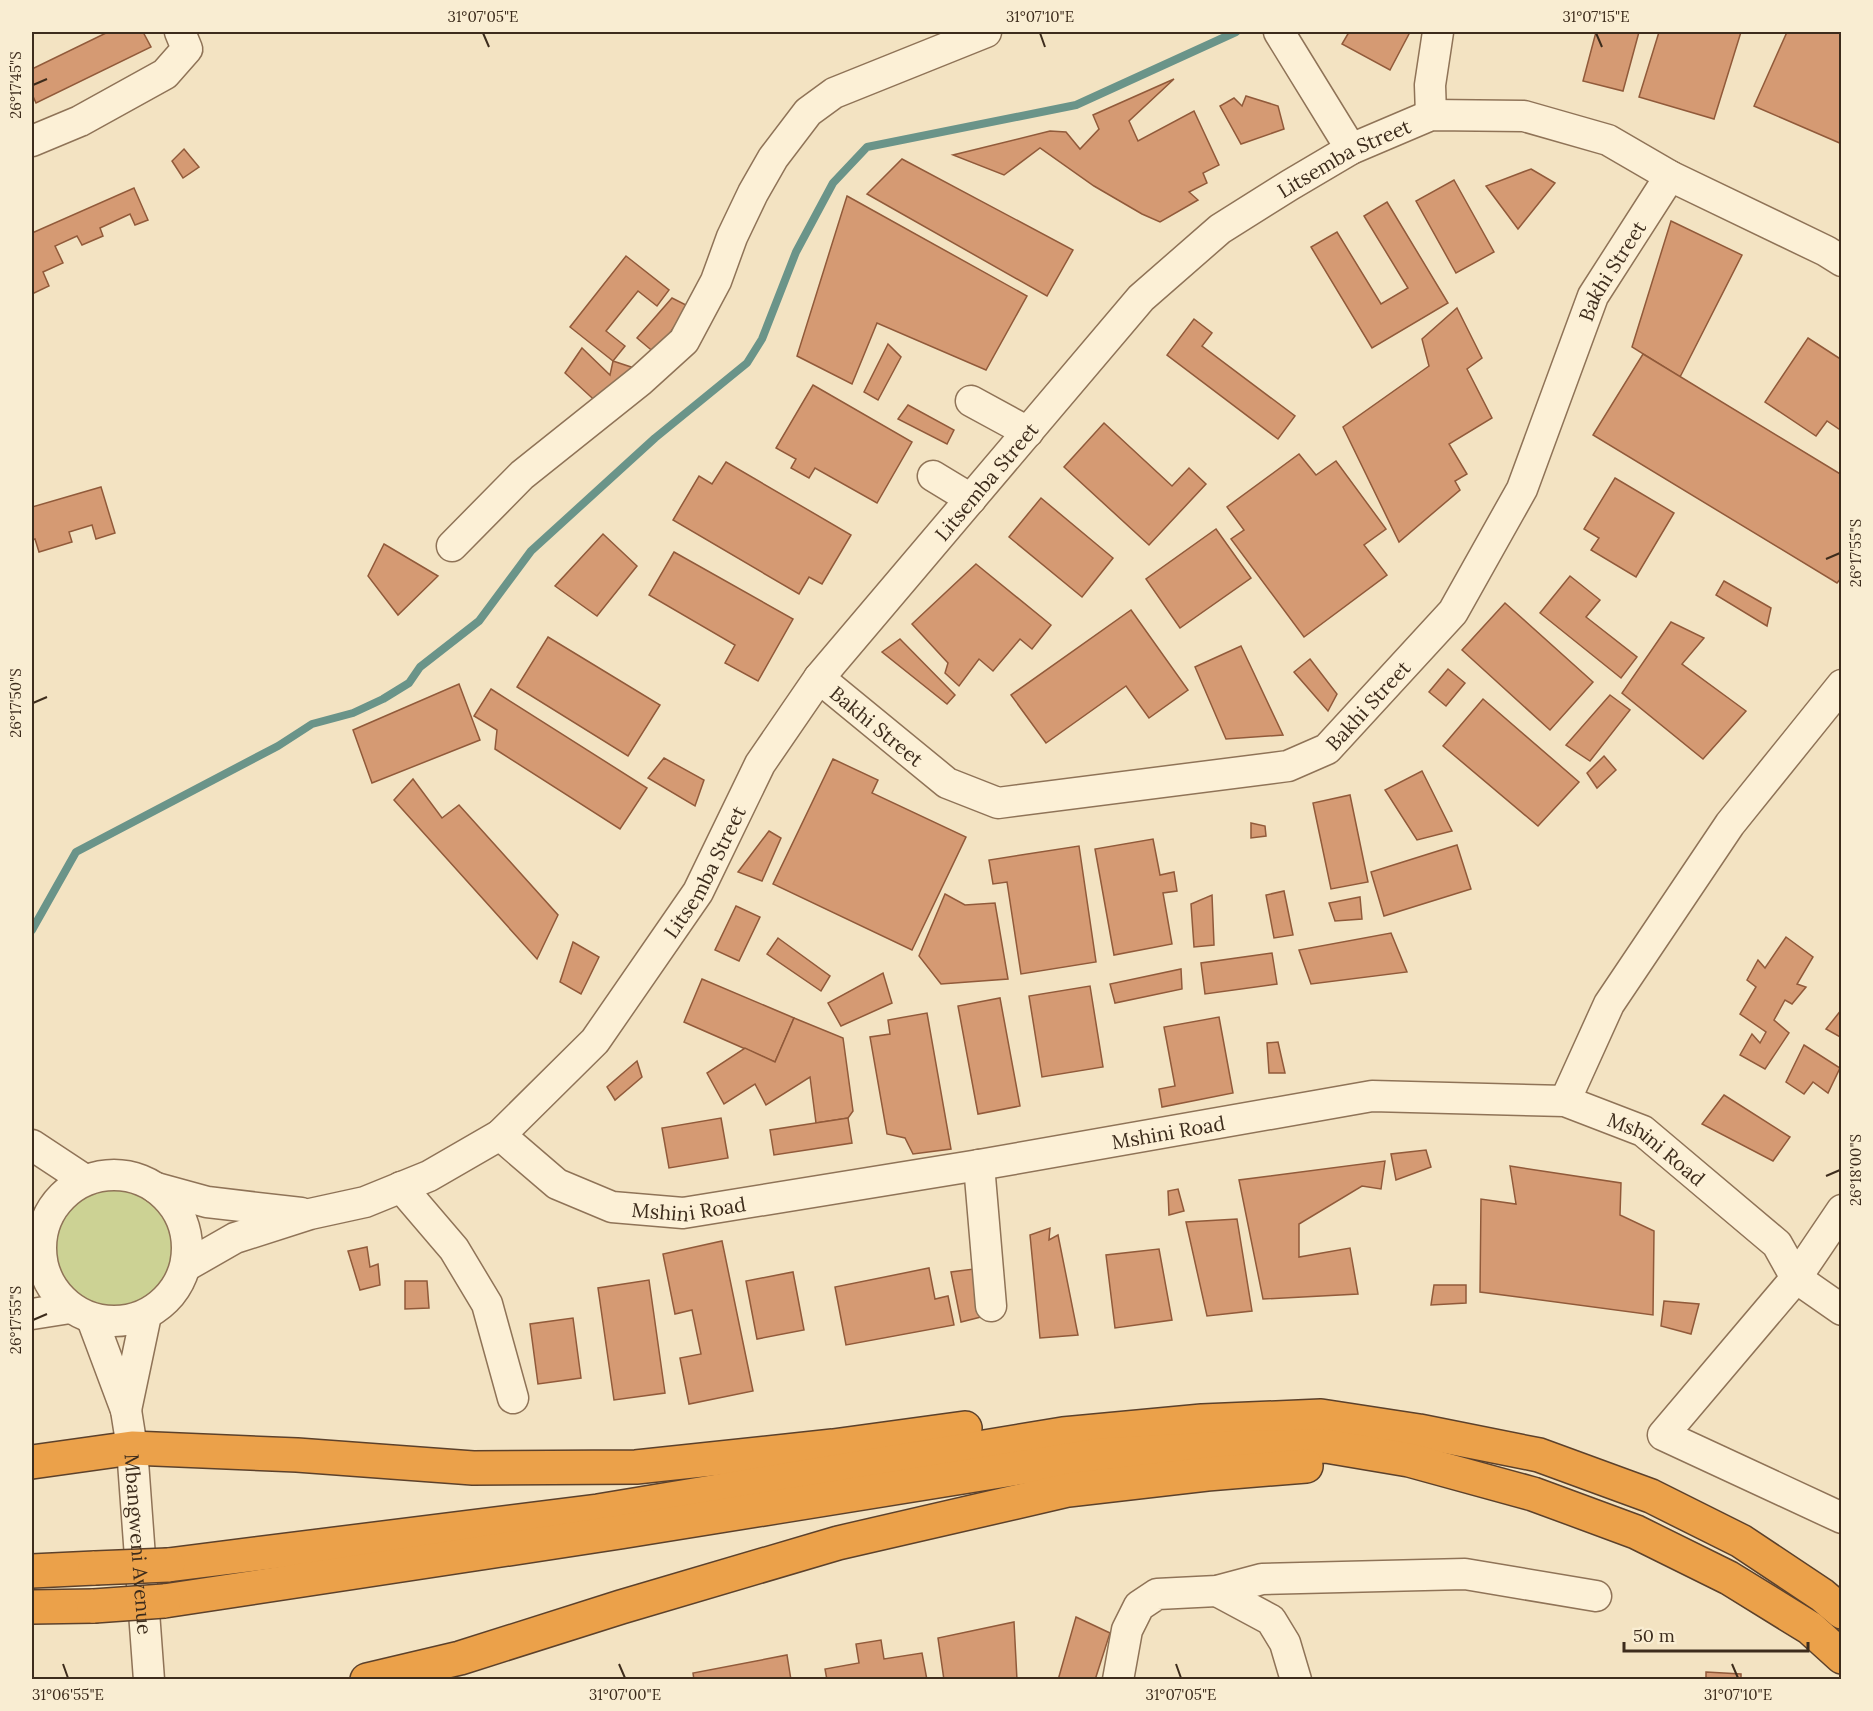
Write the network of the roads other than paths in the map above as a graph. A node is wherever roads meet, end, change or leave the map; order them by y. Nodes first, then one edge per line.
1 (180, 32) edge
2 (986, 32) edge
3 (1280, 32) edge
4 (1438, 32) edge
5 (1431, 115) junction
6 (32, 141) edge
7 (1351, 149) junction
8 (1670, 176) junction
9 (1842, 261) edge
10 (971, 401) dead end
11 (1028, 432) junction
12 (933, 476) dead end
13 (971, 499) junction
14 (452, 546) dead end
15 (819, 678) junction
16 (1842, 685) edge
17 (1565, 1101) junction
18 (500, 1135) junction
19 (32, 1145) edge
20 (980, 1165) junction
21 (85, 1180) junction
22 (402, 1187) junction
23 (156, 1188) junction
24 (1842, 1210) edge
25 (310, 1214) junction
26 (36, 1249) edge
27 (186, 1266) junction
28 (1796, 1278) junction
29 (991, 1306) dead end
30 (1842, 1310) edge
31 (32, 1314) edge
32 (81, 1314) junction
33 (146, 1315) junction
34 (513, 1398) dead end
35 (126, 1410) junction
36 (1321, 1416) junction
37 (132, 1448) junction
38 (1410, 1460) junction
39 (32, 1462) edge
40 (1842, 1518) edge
41 (32, 1571) edge
42 (1217, 1591) junction
43 (1596, 1596) dead end
44 (32, 1607) edge
45 (1842, 1612) edge
46 (1842, 1657) edge
47 (149, 1680) edge
48 (367, 1680) edge
49 (1118, 1680) edge
50 (1296, 1680) edge

1 - 6 street
2 - 14 street
3 - 7 street
4 - 5 street
5 - 7 street, Litsemba Street
5 - 8 street, Litsemba Street
7 - 11 street, Litsemba Street
8 - 9 street, Litsemba Street
8 - 15 street, Bakhi Street
10 - 11 street
11 - 13 street, Litsemba Street
12 - 13 street
13 - 15 street, Litsemba Street
15 - 18 street, Litsemba Street
16 - 17 street
17 - 20 street, Mshini Road
17 - 28 street, Mshini Road
18 - 20 street, Mshini Road
18 - 22 street, Litsemba Street
19 - 21 street
20 - 29 street
21 - 23 street
21 - 26 street
22 - 25 street, Litsemba Street
22 - 34 street
23 - 25 street, Litsemba Street
23 - 27 street
24 - 28 street
25 - 27 street, Litsemba Street
26 - 32 street
27 - 33 street
28 - 30 street
28 - 40 street
31 - 32 street
32 - 33 street
32 - 35 street, Mbangweni Avenue
33 - 35 street, Mbangweni Avenue
35 - 37 street, Mbangweni Avenue
36 - 37 highway
36 - 41 highway, bridge
36 - 45 highway
37 - 39 highway
37 - 47 street, Mbangweni Avenue
38 - 44 highway, bridge
38 - 46 highway
38 - 48 highway
42 - 43 street
42 - 49 street
42 - 50 street

